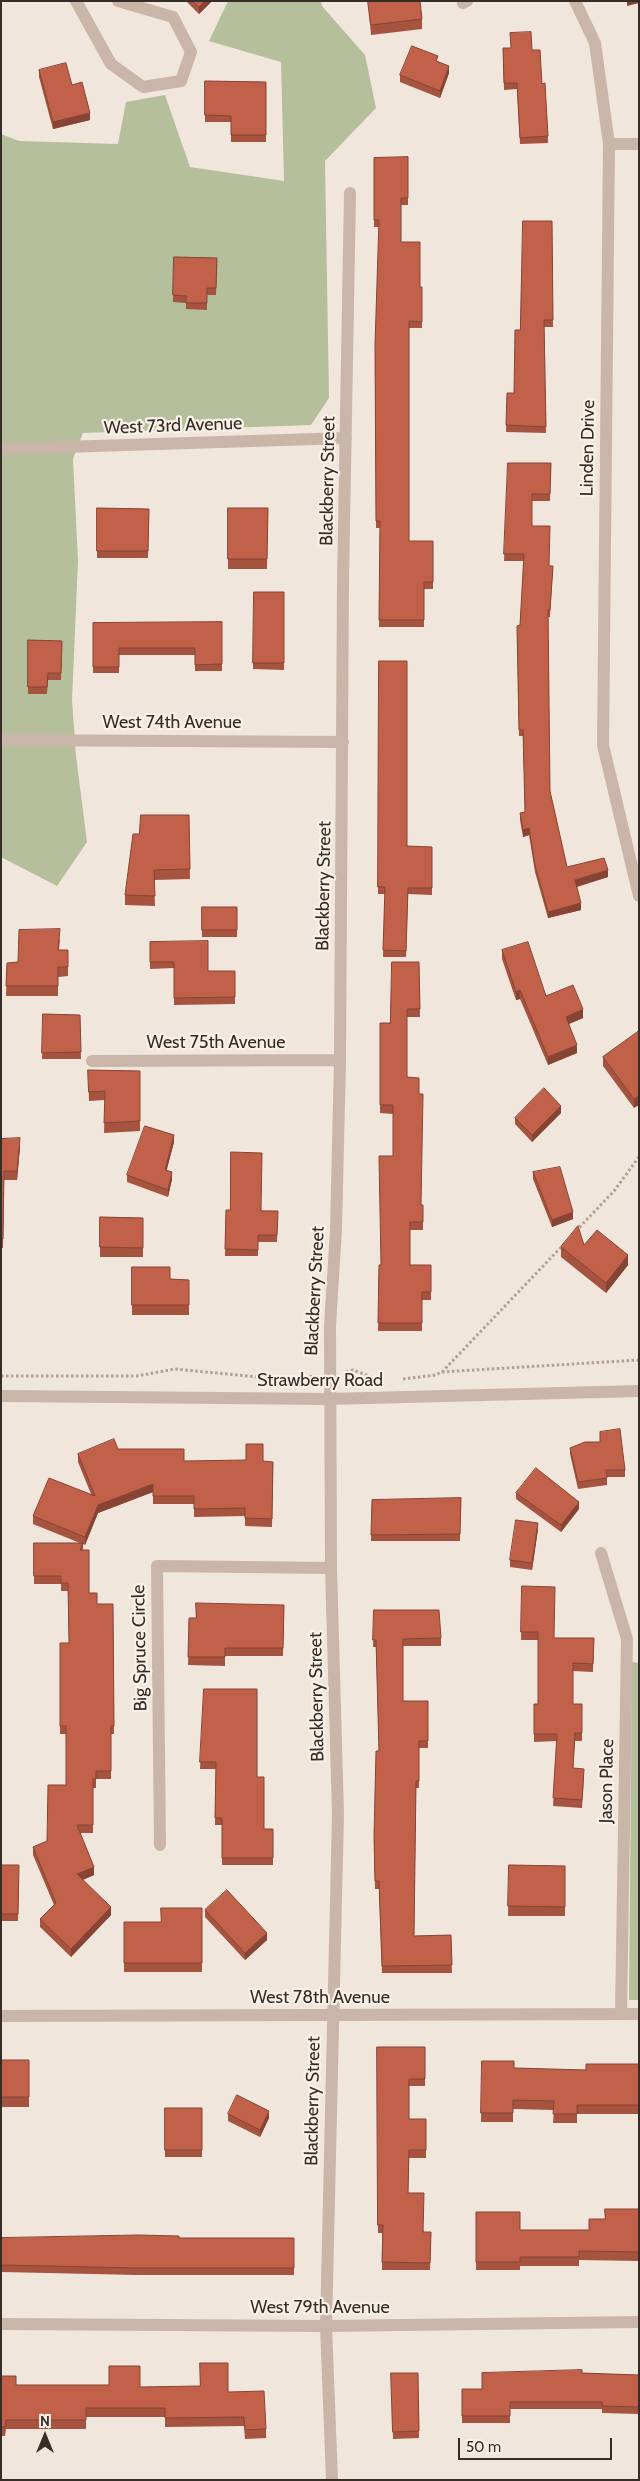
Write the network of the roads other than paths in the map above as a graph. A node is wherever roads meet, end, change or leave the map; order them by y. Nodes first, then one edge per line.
1 (76, 1) edge
2 (118, 1) edge
3 (575, 1) edge
4 (609, 144) junction
5 (639, 144) edge
6 (350, 193) dead end
7 (346, 438) junction
8 (1, 449) edge
9 (1, 740) edge
10 (343, 742) junction
11 (639, 896) edge
12 (340, 1060) junction
13 (92, 1061) dead end
14 (639, 1391) edge
15 (1, 1396) edge
16 (329, 1399) junction
17 (600, 1553) dead end
18 (331, 1568) junction
19 (160, 1845) dead end
20 (621, 2014) junction
21 (639, 2014) edge
22 (1, 2016) edge
23 (332, 2016) junction
24 (639, 2322) edge
25 (1, 2324) edge
26 (326, 2326) junction
27 (332, 2480) edge

1 - 2 street
3 - 4 street, Linden Drive
4 - 5 street
4 - 11 street, Linden Drive
6 - 7 street, Blackberry Street
7 - 8 street, West 73rd Avenue
7 - 10 street, Blackberry Street
9 - 10 street, West 74th Avenue
10 - 12 street, Blackberry Street
12 - 13 street, West 75th Avenue
12 - 16 street, Blackberry Street
14 - 16 street, Strawberry Road
15 - 16 street, Strawberry Road
16 - 18 street, Blackberry Street
17 - 20 street, Jason Place
18 - 19 street, Big Spruce Circle
18 - 23 street, Blackberry Street
20 - 21 street, West 78th Avenue
20 - 23 street, West 78th Avenue
22 - 23 street, West 78th Avenue
23 - 26 street, Blackberry Street
24 - 26 street, West 79th Avenue
25 - 26 street, West 79th Avenue
26 - 27 street, Blackberry Street

